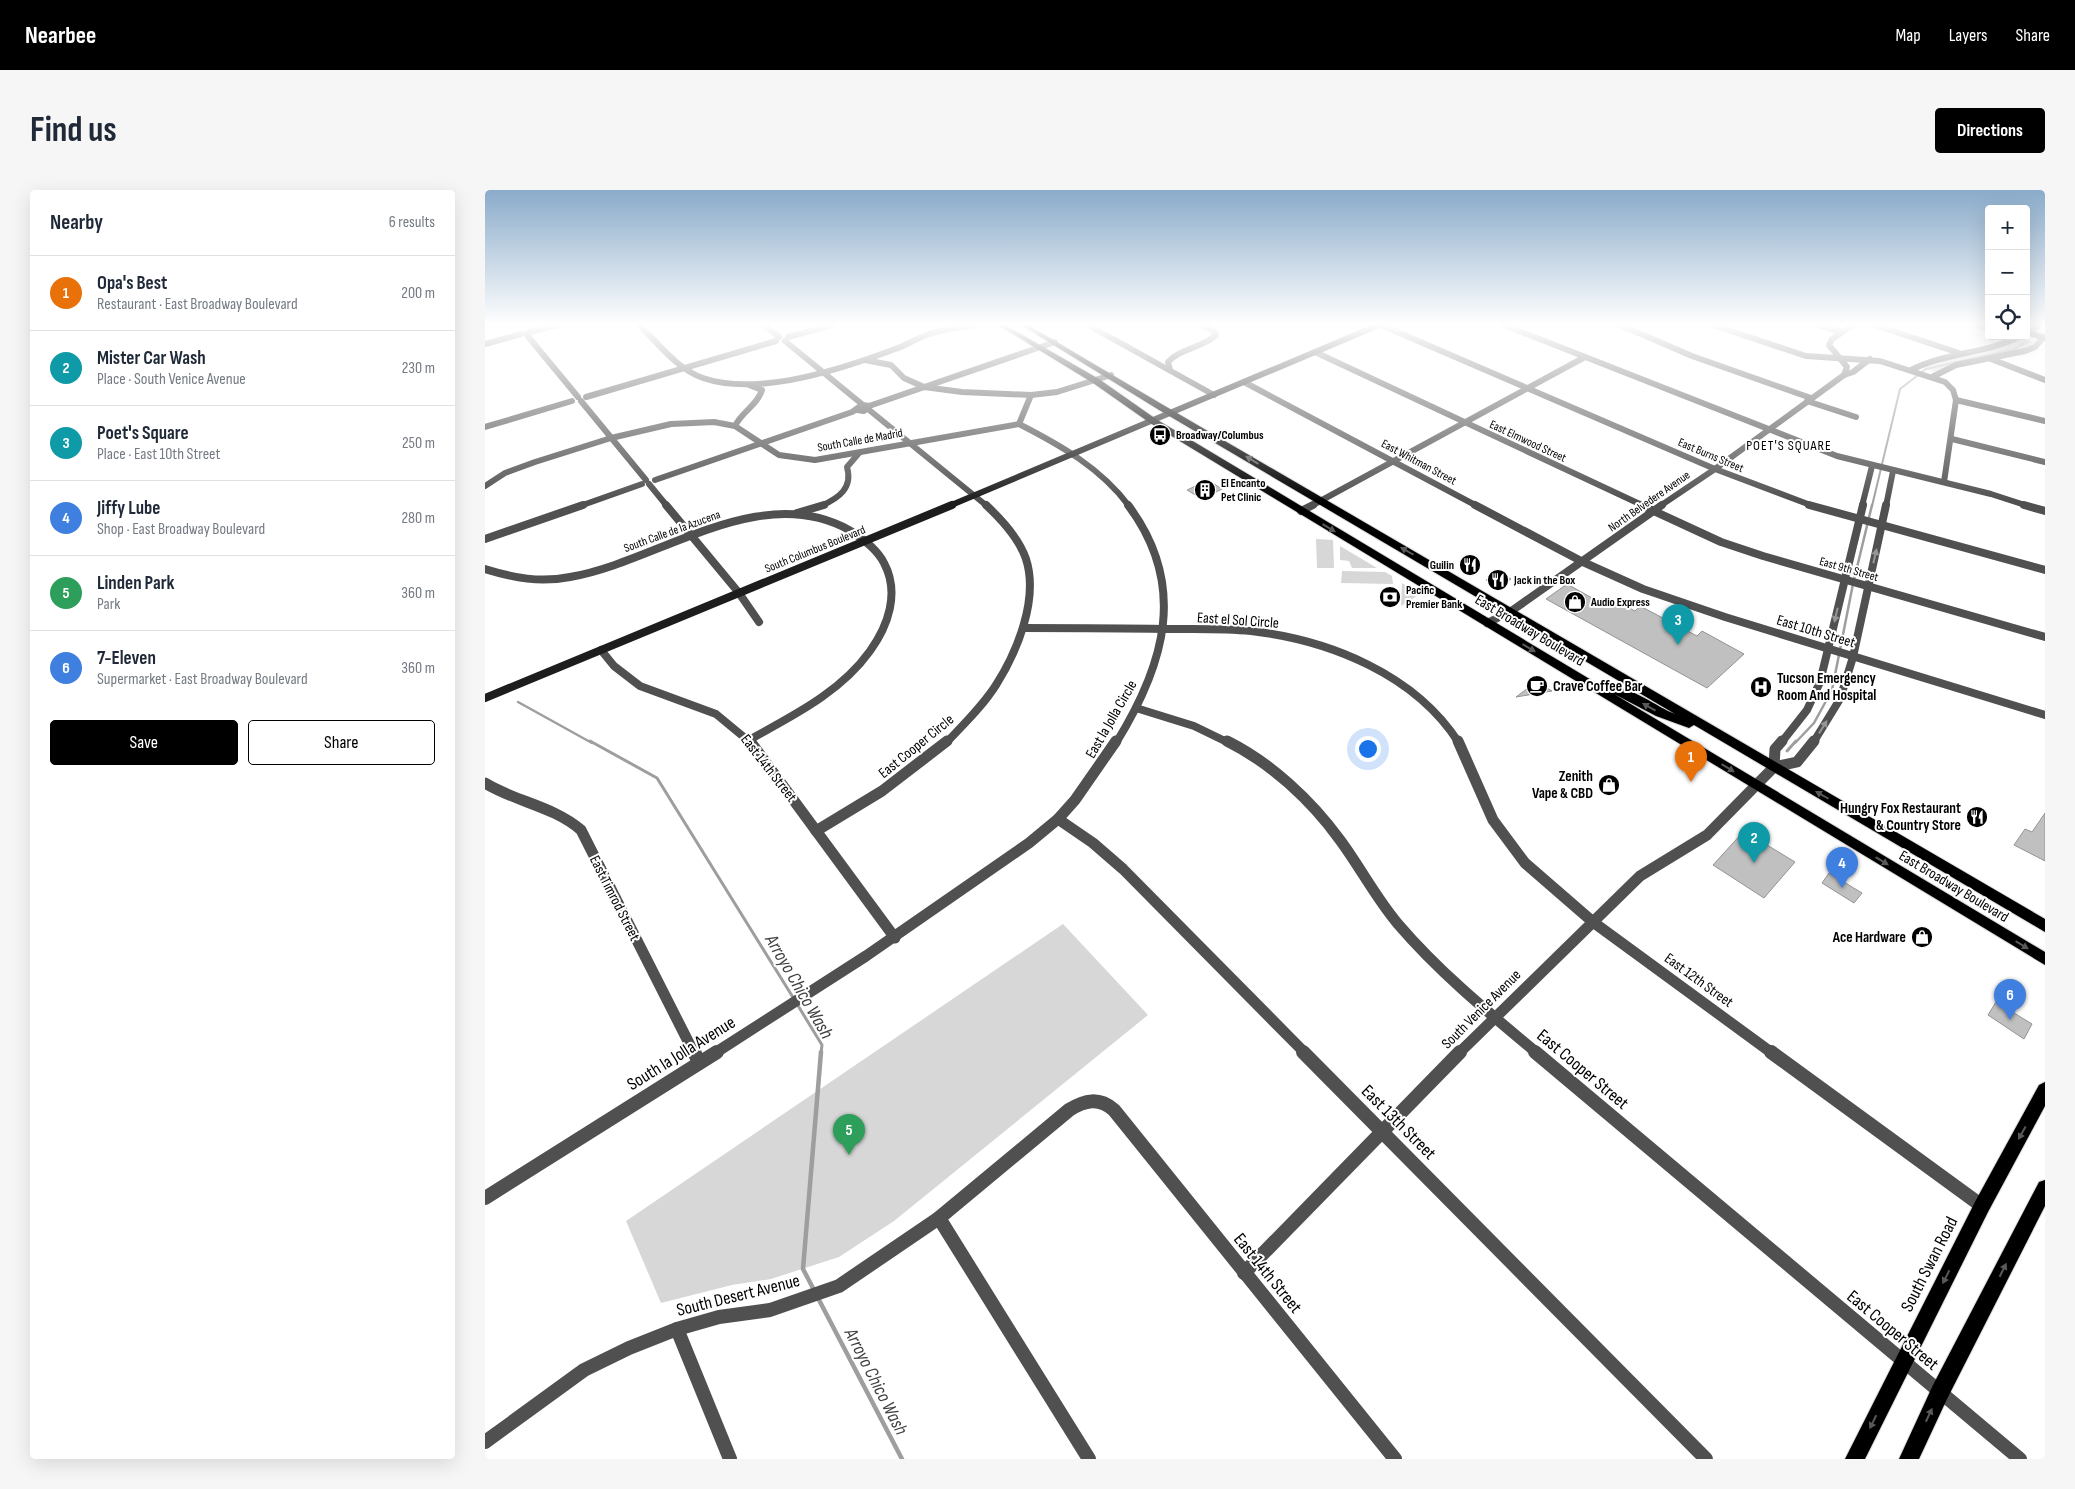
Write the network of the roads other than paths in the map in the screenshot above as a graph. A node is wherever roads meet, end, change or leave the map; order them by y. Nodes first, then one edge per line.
1 (567, 384) edge
2 (629, 384) edge
3 (749, 384) edge
4 (770, 384) edge
5 (835, 384) edge
6 (919, 384) edge
7 (933, 384) edge
8 (1087, 384) edge
9 (1099, 384) edge
10 (1126, 384) edge
11 (1195, 384) edge
12 (1239, 384) edge
13 (1248, 384) edge
14 (1382, 384) edge
15 (1518, 384) edge
16 (1534, 384) edge
17 (1654, 384) edge
18 (1767, 384) edge
19 (1831, 384) edge
20 (1947, 384) edge
21 (925, 387) junction
22 (1527, 388) junction
23 (762, 390) junction
24 (1031, 395) junction
25 (1214, 395) junction
26 (579, 399) junction
27 (1809, 400) junction
28 (1956, 400) junction
29 (864, 407) junction
30 (1171, 413) junction
31 (738, 416) junction
32 (1856, 417) dead end
33 (1153, 421) junction
34 (2045, 421) edge
35 (714, 422) junction
36 (1463, 423) junction
37 (1019, 424) junction
38 (735, 426) junction
39 (485, 427) edge
40 (1769, 430) junction
41 (611, 438) junction
42 (1952, 439) junction
43 (761, 443) junction
44 (909, 443) junction
45 (859, 453) junction
46 (1073, 454) junction
47 (828, 459) junction
48 (1393, 460) junction
49 (2045, 462) edge
50 (1872, 466) junction
51 (847, 467) junction
52 (1715, 469) junction
53 (1893, 470) junction
54 (648, 482) junction
55 (1944, 482) junction
56 (485, 486) edge
57 (975, 495) junction
58 (834, 500) junction
59 (1320, 500) junction
60 (1301, 511) junction
61 (1652, 511) junction
62 (2045, 511) edge
63 (791, 514) junction
64 (1858, 519) junction
65 (838, 524) junction
66 (1882, 525) junction
67 (691, 535) junction
68 (485, 539) edge
69 (865, 541) junction
70 (1583, 562) junction
71 (485, 568) edge
72 (2045, 570) edge
73 (1844, 580) junction
74 (1868, 586) junction
75 (739, 593) junction
76 (1510, 612) junction
77 (759, 622) dead end
78 (1487, 623) junction
79 (1023, 628) junction
80 (1163, 629) junction
81 (2045, 637) edge
82 (1828, 649) junction
83 (601, 650) junction
84 (1853, 657) junction
85 (1601, 692) junction
86 (485, 698) edge
87 (1137, 708) junction
88 (2045, 715) edge
89 (1452, 732) joint
90 (1727, 739) junction
91 (749, 740) junction
92 (1774, 767) junction
93 (1757, 785) junction
94 (487, 788) edge
95 (1058, 819) junction
96 (816, 831) junction
97 (1593, 922) junction
98 (2045, 926) edge
99 (895, 938) junction
100 (2045, 960) edge
101 (1494, 1017) junction
102 (699, 1062) junction
103 (2045, 1090) edge
104 (1114, 1110) joint
105 (1384, 1132) junction
106 (2045, 1188) edge
107 (485, 1198) edge
108 (1982, 1206) junction
109 (939, 1218) junction
110 (1244, 1273) junction
111 (677, 1329) junction
112 (1903, 1360) junction
113 (1940, 1392) junction
114 (485, 1442) edge
115 (729, 1459) edge
116 (1089, 1459) edge
117 (1395, 1459) edge
118 (1707, 1459) edge
119 (1855, 1459) edge
120 (1909, 1459) edge
121 (2020, 1459) edge

1 - 26 street
2 - 26 street
3 - 23 street
4 - 23 street
5 - 29 street
6 - 21 street
7 - 21 street
8 - 24 street
9 - 33 main road, East Broadway Boulevard
10 - 30 main road, East Broadway Boulevard
11 - 25 street
12 - 25 street, South Columbus Boulevard
13 - 48 street, East Whitman Street
14 - 36 street, East Elmwood Street
15 - 22 street, East Burns Street
16 - 22 street
17 - 40 street
18 - 27 street
19 - 27 street, North Belvedere Avenue
20 - 28 street
21 - 24 street
21 - 29 street
22 - 36 street
22 - 52 street, East Burns Street
23 - 31 street
24 - 37 street
25 - 30 street, South Columbus Boulevard
26 - 39 street
26 - 41 street
27 - 32 street
27 - 40 street, North Belvedere Avenue
28 - 34 street
28 - 42 street
29 - 43 street
29 - 44 street
30 - 33 street, South Columbus Boulevard
59 -> 30 main road, East Broadway Boulevard
31 - 35 street
31 - 38 street
33 - 46 street, South Columbus Boulevard
33 - 60 main road, East Broadway Boulevard
35 - 38 street, South Calle de Madrid
35 - 41 street, South Calle de Madrid
36 - 48 street
36 - 61 street, East Elmwood Street
37 - 44 street, South Calle de Madrid
37 - 46 street, East la Jolla Circle
38 - 43 street, South Calle de Madrid
40 - 50 street
40 - 52 street, North Belvedere Avenue
41 - 54 street
41 - 56 street, South Calle de Madrid
42 - 49 street
42 - 55 street
43 - 47 street, South Calle de Madrid
43 - 54 street
44 - 45 street, South Calle de Madrid
44 - 57 street, East Cooper Circle
45 - 47 street, South Calle de Madrid
45 - 51 street
46 - 57 street, South Columbus Boulevard
46 - 80 street, East la Jolla Circle
47 - 51 street
48 - 59 street
48 - 70 street, East Whitman Street
50 - 53 street
50 - 64 street
51 - 58 street
52 - 61 street, North Belvedere Avenue
52 - 64 street, East Burns Street
53 - 55 street
53 - 66 street
54 - 67 street
54 - 68 street
55 - 62 street
57 - 69 street, South Columbus Boulevard
57 - 79 street, East Cooper Circle
58 - 63 street
58 - 65 street
59 - 60 street
76 -> 59 main road, East Broadway Boulevard
60 -> 78 main road, East Broadway Boulevard
61 - 70 street, North Belvedere Avenue
61 - 73 street, East 9th Street
63 - 65 street, South Calle de la Azucena
63 - 67 street, South Calle de la Azucena
64 - 66 street, East Burns Street
64 - 73 street
65 - 69 street, South Calle de la Azucena
66 - 72 street, East Burns Street
74 -> 66 street
67 - 71 street, South Calle de la Azucena
67 - 75 street
69 - 75 street, South Columbus Boulevard
69 - 91 street, South Calle de la Azucena
70 - 76 street, North Belvedere Avenue
70 - 82 street, East 10th Street
73 - 74 street, East 9th Street
73 -> 82 street
74 - 81 street, East 9th Street
74 - 84 street
75 - 77 street
75 - 83 street, South Columbus Boulevard
76 - 78 street, North Belvedere Avenue
76 - 90 main road, East Broadway Boulevard
78 -> 85 main road, East Broadway Boulevard
79 - 80 street, East el Sol Circle
79 - 96 street, East Cooper Circle
80 - 87 street, East la Jolla Circle
80 - 89 street, East el Sol Circle
82 - 84 street, East 10th Street
82 - 92 street
83 - 86 street, South Columbus Boulevard
83 - 91 street, East 14th Street
84 - 88 street, East 10th Street
92 -> 84 street
90 -> 85 main road
85 -> 93 main road, East Broadway Boulevard
87 - 95 street, East la Jolla Circle
87 - 101 street, East Cooper Street
89 - 97 street, East 12th Street
90 - 92 main road, East Broadway Boulevard
91 - 96 street, East 14th Street
92 - 93 street, South Venice Avenue
98 -> 92 main road, East Broadway Boulevard
93 - 97 street, South Venice Avenue
93 -> 100 main road, East Broadway Boulevard
94 - 102 street, East Timrod Street
95 - 99 street, East la Jolla Circle
95 - 105 street, East 13th Street
96 - 99 street, East 14th Street
97 - 101 street, South Venice Avenue
97 - 108 street, East 12th Street
99 - 102 street, South la Jolla Avenue
101 - 105 street, South Venice Avenue
101 - 112 street, East Cooper Street
102 - 107 street, South la Jolla Avenue
103 -> 108 main road, South Swan Road
104 - 109 street, South Desert Avenue
104 - 110 street, East 14th Street
105 - 110 street, South Venice Avenue
105 - 118 street, East 13th Street
113 -> 106 main road
108 -> 112 main road, South Swan Road
109 - 111 street, South Desert Avenue
109 - 116 street
110 - 117 street, East 14th Street
111 - 114 street, South Desert Avenue
111 - 115 street
112 - 113 street, East Cooper Street
112 -> 119 main road, South Swan Road
120 -> 113 main road
113 - 121 street, East Cooper Street

